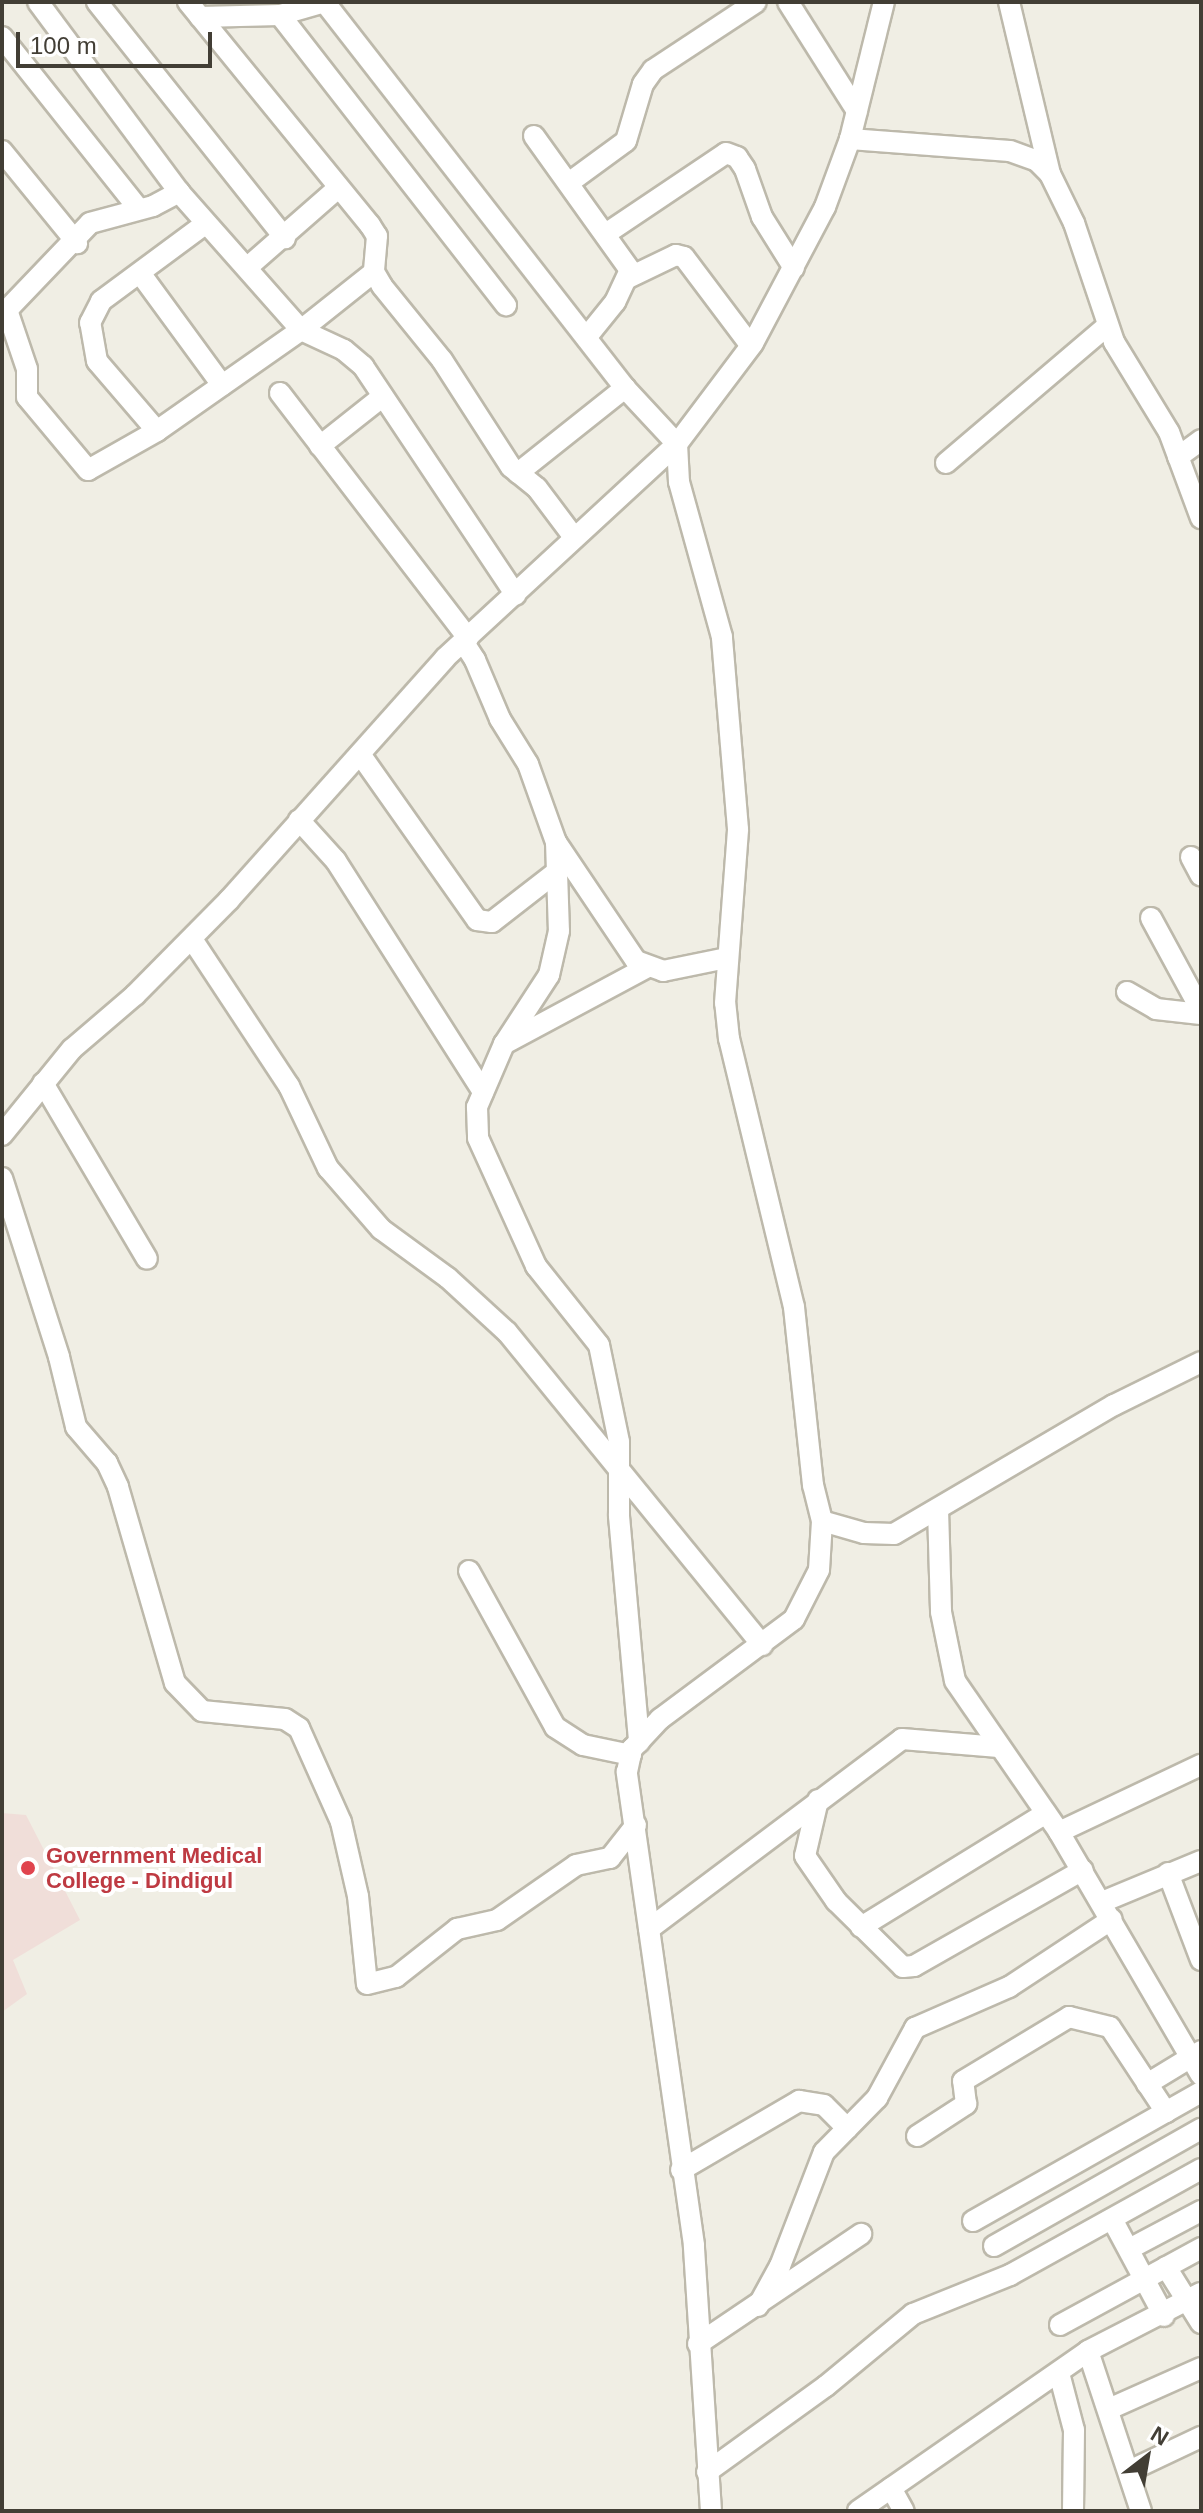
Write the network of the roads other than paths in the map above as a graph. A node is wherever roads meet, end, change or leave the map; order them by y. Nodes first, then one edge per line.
1 (38, 2) edge
2 (97, 2) edge
3 (325, 2) edge
4 (756, 2) edge
5 (788, 2) edge
6 (884, 2) edge
7 (1009, 2) edge
8 (194, 10) edge
9 (280, 15) junction
10 (2, 37) edge
11 (857, 111) junction
12 (534, 136) dead end
13 (850, 139) junction
14 (2, 151) edge
15 (1050, 174) junction
16 (570, 182) junction
17 (338, 188) junction
18 (179, 192) junction
19 (139, 209) junction
20 (205, 224) junction
21 (607, 233) junction
22 (285, 238) junction
23 (77, 243) junction
24 (249, 266) junction
25 (794, 268) junction
26 (374, 272) junction
27 (140, 273) junction
28 (628, 278) junction
29 (506, 305) dead end
30 (1107, 326) junction
31 (301, 330) junction
32 (586, 338) junction
33 (751, 346) junction
34 (222, 385) junction
35 (625, 388) junction
36 (280, 393) dead end
37 (383, 396) junction
38 (157, 431) junction
39 (1201, 440) edge
40 (677, 444) junction
41 (320, 446) junction
42 (1178, 457) junction
43 (946, 463) dead end
44 (518, 473) junction
45 (1201, 518) edge
46 (573, 536) junction
47 (516, 595) junction
48 (463, 642) junction
49 (360, 754) junction
50 (299, 820) junction
51 (556, 842) junction
52 (1191, 857) dead end
53 (559, 870) junction
54 (1201, 876) edge
55 (1151, 918) dead end
56 (192, 939) junction
57 (727, 958) junction
58 (646, 968) junction
59 (1127, 992) dead end
60 (1201, 1012) edge
61 (504, 1044) junction
62 (43, 1083) junction
63 (483, 1092) junction
64 (2, 1135) edge
65 (2, 1178) edge
66 (147, 1259) dead end
67 (1201, 1362) edge
68 (619, 1464) junction
69 (938, 1509) junction
70 (822, 1521) junction
71 (469, 1571) dead end
72 (762, 1645) junction
73 (999, 1747) junction
74 (635, 1748) junction
75 (1201, 1765) edge
76 (818, 1800) junction
77 (1046, 1813) junction
78 (636, 1825) junction
79 (1059, 1832) junction
80 (1201, 1861) edge
81 (1083, 1870) junction
82 (1168, 1873) junction
83 (1107, 1910) junction
84 (861, 1927) junction
85 (649, 1929) junction
86 (1201, 1960) edge
87 (1196, 2054) edge
88 (1201, 2075) edge
89 (1147, 2084) junction
90 (1201, 2092) edge
91 (1166, 2112) junction
92 (847, 2128) junction
93 (1201, 2129) edge
94 (917, 2136) dead end
95 (1201, 2169) edge
96 (681, 2170) junction
97 (1201, 2211) edge
98 (1112, 2219) junction
99 (973, 2221) dead end
100 (861, 2234) dead end
101 (994, 2246) dead end
102 (1131, 2248) junction
103 (1201, 2248) edge
104 (1166, 2267) junction
105 (1146, 2279) junction
106 (1194, 2297) edge
107 (758, 2306) junction
108 (1164, 2316) junction
109 (1201, 2323) edge
110 (1060, 2325) dead end
111 (698, 2344) junction
112 (1088, 2351) junction
113 (1201, 2368) edge
114 (1059, 2373) junction
115 (1109, 2409) junction
116 (1201, 2437) edge
117 (1129, 2471) junction
118 (707, 2472) junction
119 (891, 2488) junction
120 (711, 2511) edge
121 (858, 2511) edge
122 (904, 2511) edge
123 (1073, 2511) edge
124 (1141, 2511) edge

1 - 18 street
2 - 22 street
3 - 9 street
3 - 32 street
4 - 16 street
5 - 11 street
6 - 11 street
7 - 15 street
8 - 9 street
8 - 17 street
9 - 29 street
10 - 19 street
11 - 13 street
12 - 16 street
13 - 15 street
13 - 25 street
14 - 23 street
15 - 30 street
16 - 21 street
17 - 22 street
17 - 26 street
18 - 19 street
18 - 20 street
19 - 23 street
20 - 24 street
20 - 27 street
21 - 25 street
21 - 28 street
22 - 24 street
23 - 38 street
24 - 31 street
25 - 33 street
26 - 31 street
26 - 44 street
27 - 34 street
27 - 38 street
28 - 32 street
28 - 33 street
30 - 42 street
30 - 43 street
31 - 34 street
31 - 37 street
32 - 35 street
33 - 40 street
34 - 38 street
35 - 40 street
35 - 44 street
36 - 41 street
37 - 41 street
37 - 47 street
39 - 42 street
40 - 46 street
40 - 57 street
41 - 48 street
42 - 45 street
44 - 46 street
46 - 47 street
47 - 48 street
48 - 49 street
48 - 51 street
49 - 50 street
49 - 53 street
50 - 56 street
50 - 63 street
51 - 53 street
51 - 58 street
52 - 54 street
53 - 61 street
55 - 60 street
56 - 62 street
56 - 68 street
57 - 58 street
57 - 70 street
58 - 61 street
59 - 60 street
61 - 63 street
62 - 64 street
62 - 66 street
63 - 68 street
65 - 78 street
67 - 69 street
68 - 72 street
68 - 74 street
69 - 70 street
69 - 73 street
70 - 72 street
71 - 74 street
72 - 74 street
73 - 76 street
73 - 77 street
74 - 78 street
75 - 79 street
76 - 84 street
76 - 85 street
77 - 79 street
77 - 84 street
78 - 85 street
79 - 81 street
80 - 82 street
81 - 83 street
81 - 84 street
82 - 83 street
82 - 86 street
83 - 87 street
83 - 92 street
85 - 96 street
87 - 88 street
87 - 89 street
89 - 91 street
89 - 94 street
90 - 91 street
91 - 99 street
92 - 96 street
92 - 107 street
93 - 101 street
95 - 98 street
96 - 111 street
97 - 102 street
98 - 102 street
98 - 118 street
100 - 107 street
102 - 105 street
103 - 104 street
104 - 105 street
104 - 106 street
105 - 108 street
105 - 110 street
106 - 108 street
106 - 109 street
107 - 111 street
108 - 112 street
111 - 118 street
112 - 114 street
112 - 115 street
113 - 115 street
114 - 119 street
114 - 123 street
115 - 117 street
116 - 117 street
117 - 124 street
118 - 120 street
119 - 121 street
119 - 122 street

